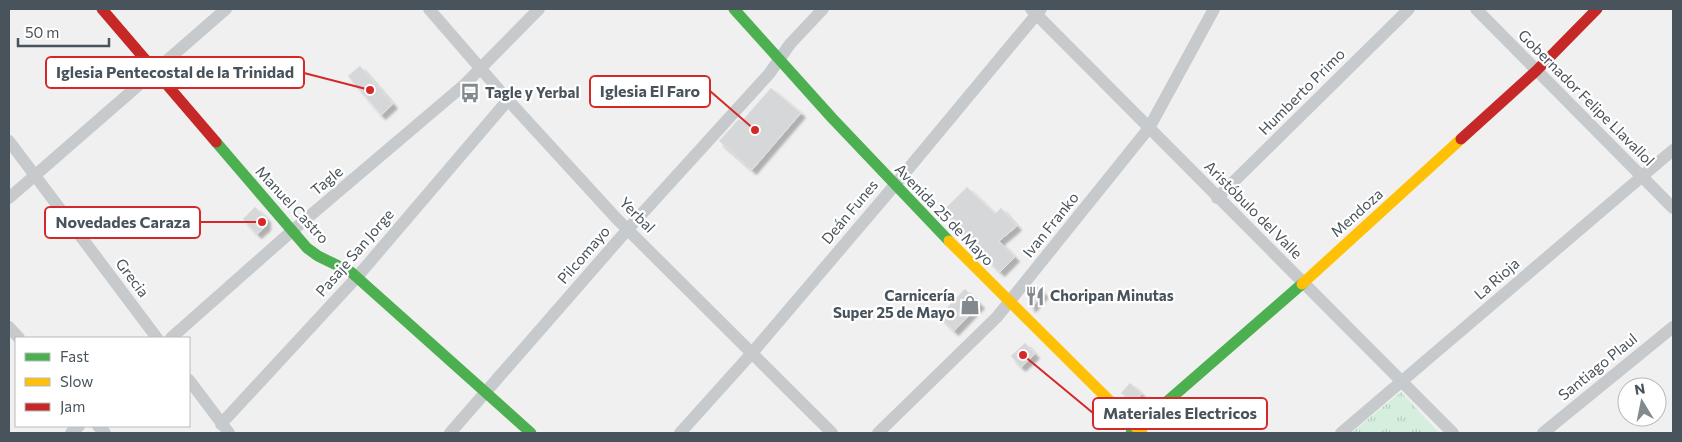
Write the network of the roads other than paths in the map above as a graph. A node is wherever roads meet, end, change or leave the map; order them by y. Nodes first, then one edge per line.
1 (102, 9) edge
2 (226, 9) edge
3 (429, 9) edge
4 (539, 9) edge
5 (734, 9) edge
6 (823, 9) edge
7 (1214, 9) edge
8 (1409, 9) edge
9 (1476, 9) edge
10 (1597, 9) edge
11 (1036, 11) edge
12 (778, 60) junction
13 (481, 69) junction
14 (155, 70) junction
15 (1536, 71) junction
16 (508, 100) junction
17 (1149, 128) junction
18 (9, 141) edge
19 (1673, 150) edge
20 (34, 174) junction
21 (1641, 176) junction
22 (894, 186) junction
23 (9, 198) edge
24 (1217, 198) junction
25 (1673, 208) edge
26 (628, 229) junction
27 (292, 231) junction
28 (357, 277) junction
29 (1304, 283) junction
30 (1009, 303) junction
31 (9, 327) edge
32 (1673, 327) edge
33 (18, 337) edge
34 (157, 337) edge
35 (171, 337) edge
36 (752, 353) junction
37 (190, 381) edge
38 (1402, 383) junction
39 (486, 394) junction
40 (225, 429) edge
41 (1136, 431) edge
42 (450, 433) edge
43 (531, 433) edge
44 (680, 433) edge
45 (832, 433) edge
46 (878, 433) edge
47 (1342, 433) edge
48 (1453, 433) edge
49 (1543, 433) edge

1 - 14 street, Manuel Castro
2 - 14 street
3 - 13 street, Yerbal
4 - 13 street, Tagle
5 - 12 street, Avenida 25 de Mayo
6 - 12 street, Pilcomayo
7 - 17 street, Ivan Franko
8 - 24 street, Humberto Primo
9 - 15 street, Gobernador Felipe Llavallol
10 - 15 street, Mendoza
11 - 17 street, Aristóbulo del Valle
11 - 22 street, Deán Funes
12 - 22 street, Avenida 25 de Mayo
12 - 26 street, Pilcomayo
13 - 16 street, Yerbal
13 - 27 street, Tagle
14 - 20 street
14 - 27 street, Manuel Castro
15 - 21 street, Gobernador Felipe Llavallol
15 - 29 street, Mendoza
16 - 26 street, Yerbal
16 - 28 street, Pasaje San Jorge
17 - 24 street, Aristóbulo del Valle
17 - 30 street, Ivan Franko
18 - 20 street, Grecia
19 - 21 street, La Rioja
20 - 23 street
20 - 34 street, Grecia
21 - 25 street, Gobernador Felipe Llavallol
21 - 38 street, La Rioja
22 - 30 street, Avenida 25 de Mayo
22 - 36 street, Deán Funes
24 - 29 street, Aristóbulo del Valle
26 - 36 street, Yerbal
26 - 39 street, Pilcomayo
27 - 28 street, Manuel Castro
27 - 35 street, Tagle
28 - 39 street, Manuel Castro
28 - 40 street, Pasaje San Jorge
29 - 38 street, Aristóbulo del Valle
29 - 41 street, Mendoza
30 - 41 street, Avenida 25 de Mayo
30 - 46 street, Ivan Franko
31 - 33 street
32 - 49 street, Santiago Plaul
36 - 44 street, Deán Funes
36 - 45 street, Yerbal
37 - 40 street
38 - 47 street, La Rioja
38 - 48 street, Aristóbulo del Valle
39 - 42 street, Pilcomayo
39 - 43 street, Manuel Castro

